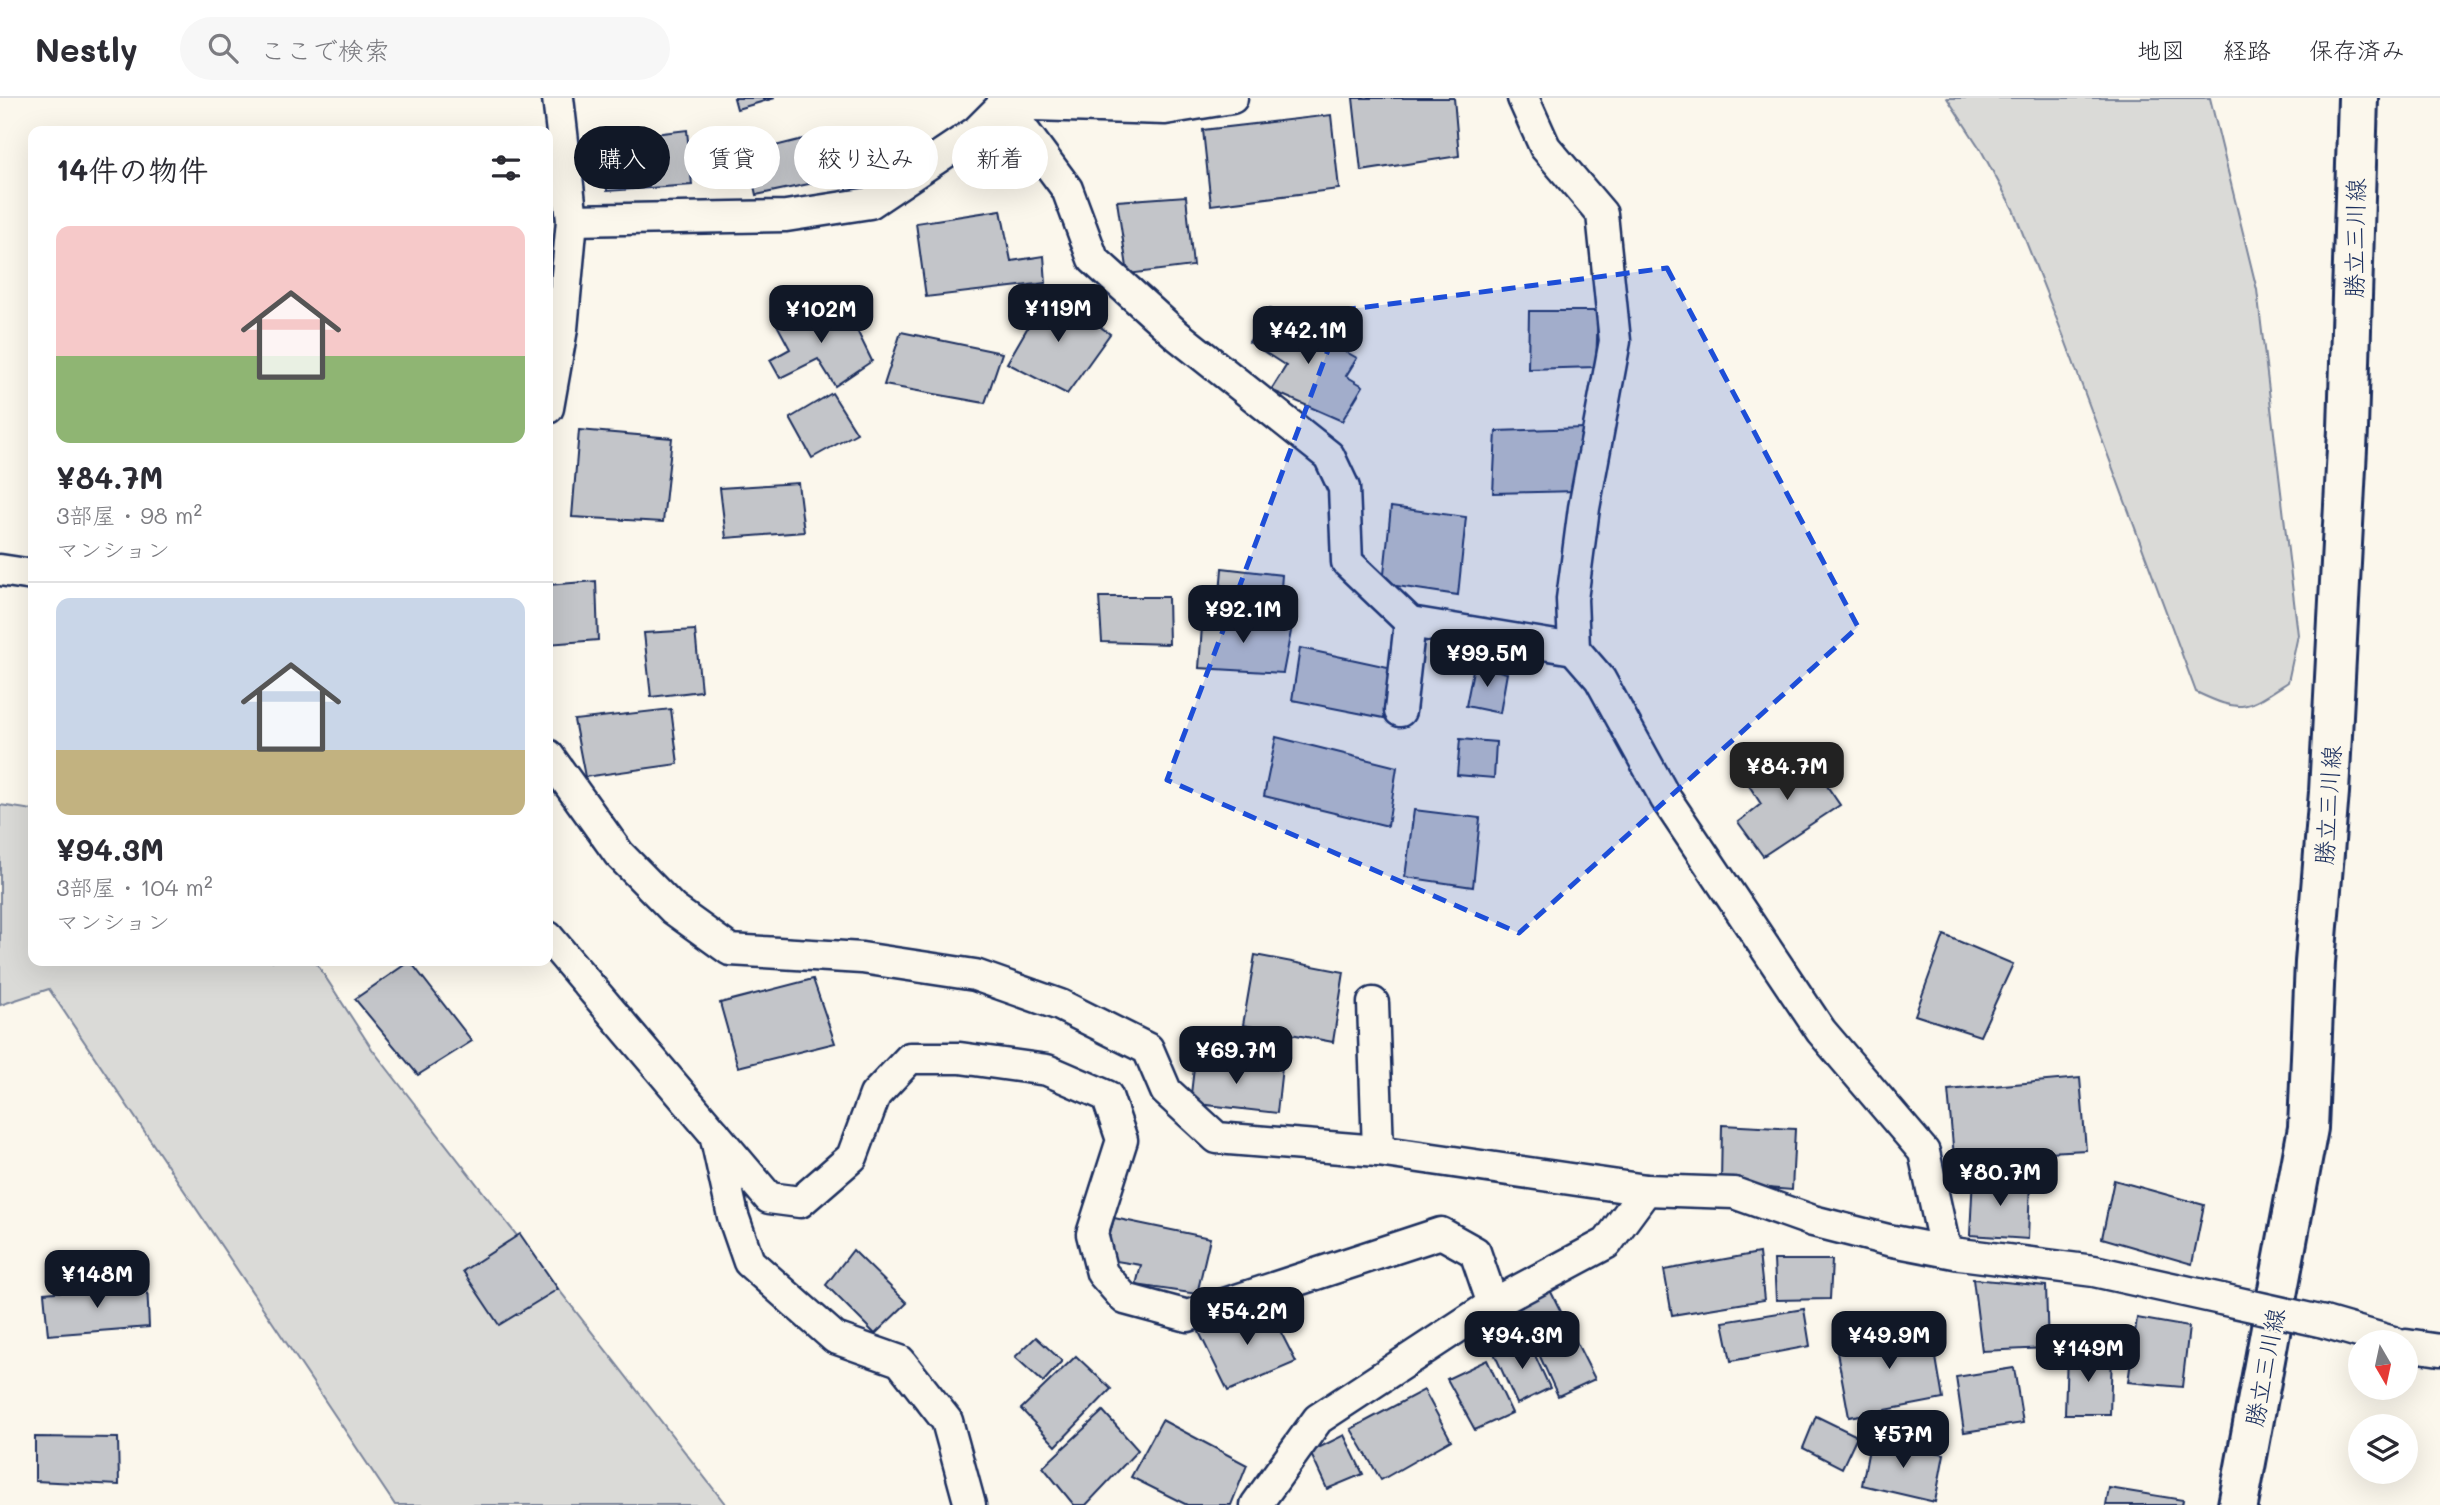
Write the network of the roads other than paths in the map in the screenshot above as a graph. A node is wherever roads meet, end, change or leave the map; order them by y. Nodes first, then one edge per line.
1 (558, 98) edge
2 (1233, 98) edge
3 (1523, 98) edge
4 (2358, 98) edge
5 (1004, 101) edge
6 (572, 220) junction
7 (553, 380) edge
8 (0, 570) edge
9 (28, 574) edge
10 (1410, 622) junction
11 (1574, 649) junction
12 (1400, 711) dead end
13 (553, 762) edge
14 (553, 943) edge
15 (1373, 1003) dead end
16 (715, 1130) junction
17 (1378, 1151) junction
18 (1646, 1190) junction
19 (1945, 1249) junction
20 (1493, 1304) junction
21 (2352, 1330) edge
22 (2418, 1347) edge
23 (2440, 1350) edge
24 (970, 1505) edge
25 (1255, 1505) edge
26 (2238, 1505) edge

1 - 6 street
2 - 5 street
3 - 11 street
4 - 26 main road, 勝立三川線
5 - 6 street
5 - 10 street
6 - 7 street
8 - 9 street
10 - 11 street
10 - 12 street
11 - 19 street
13 - 17 street
14 - 16 street
15 - 17 street
16 - 20 street
16 - 24 street
17 - 18 street
18 - 19 street
18 - 20 street
19 - 21 street, bridge
20 - 25 street
22 - 23 street

